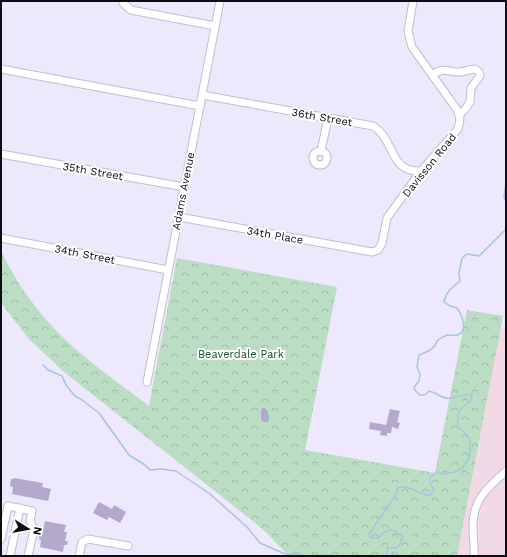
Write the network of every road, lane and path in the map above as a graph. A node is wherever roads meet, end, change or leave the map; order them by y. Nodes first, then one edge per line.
1 (220, 1) edge
2 (413, 1) edge
3 (123, 3) dead end
4 (215, 26) junction
5 (1, 69) edge
6 (432, 75) junction
7 (202, 95) junction
8 (200, 106) junction
9 (460, 115) junction
10 (328, 118) junction
11 (321, 151) dead end
12 (1, 154) edge
13 (421, 171) junction
14 (184, 187) junction
15 (178, 217) junction
16 (1, 238) edge
17 (372, 252) joint
18 (168, 270) junction
19 (147, 382) dead end
20 (506, 471) edge
21 (20, 508) junction
22 (1, 539) edge
23 (128, 546) dead end
24 (10, 556) edge
25 (28, 556) edge
26 (79, 556) edge
27 (474, 556) edge

1 - 4 street, Adams Avenue
2 - 6 street
3 - 4 street
4 - 7 street, Adams Avenue
5 - 8 street
6 - 9 street
6 - 9 street, Davisson Road
7 - 8 street, Adams Avenue
7 - 10 street, 36th Street
8 - 14 street, Adams Avenue
9 - 13 street, Davisson Road
10 - 11 street
10 - 13 street, 36th Street
12 - 14 street, 35th Street
13 - 17 street, Davisson Road
14 - 15 street, Adams Avenue
15 - 17 street, 34th Place
15 - 18 street, Adams Avenue
16 - 18 street, 34th Street
18 - 19 street, Adams Avenue
20 - 27 street
21 - 22 street
21 - 24 street
21 - 25 street
23 - 26 street

